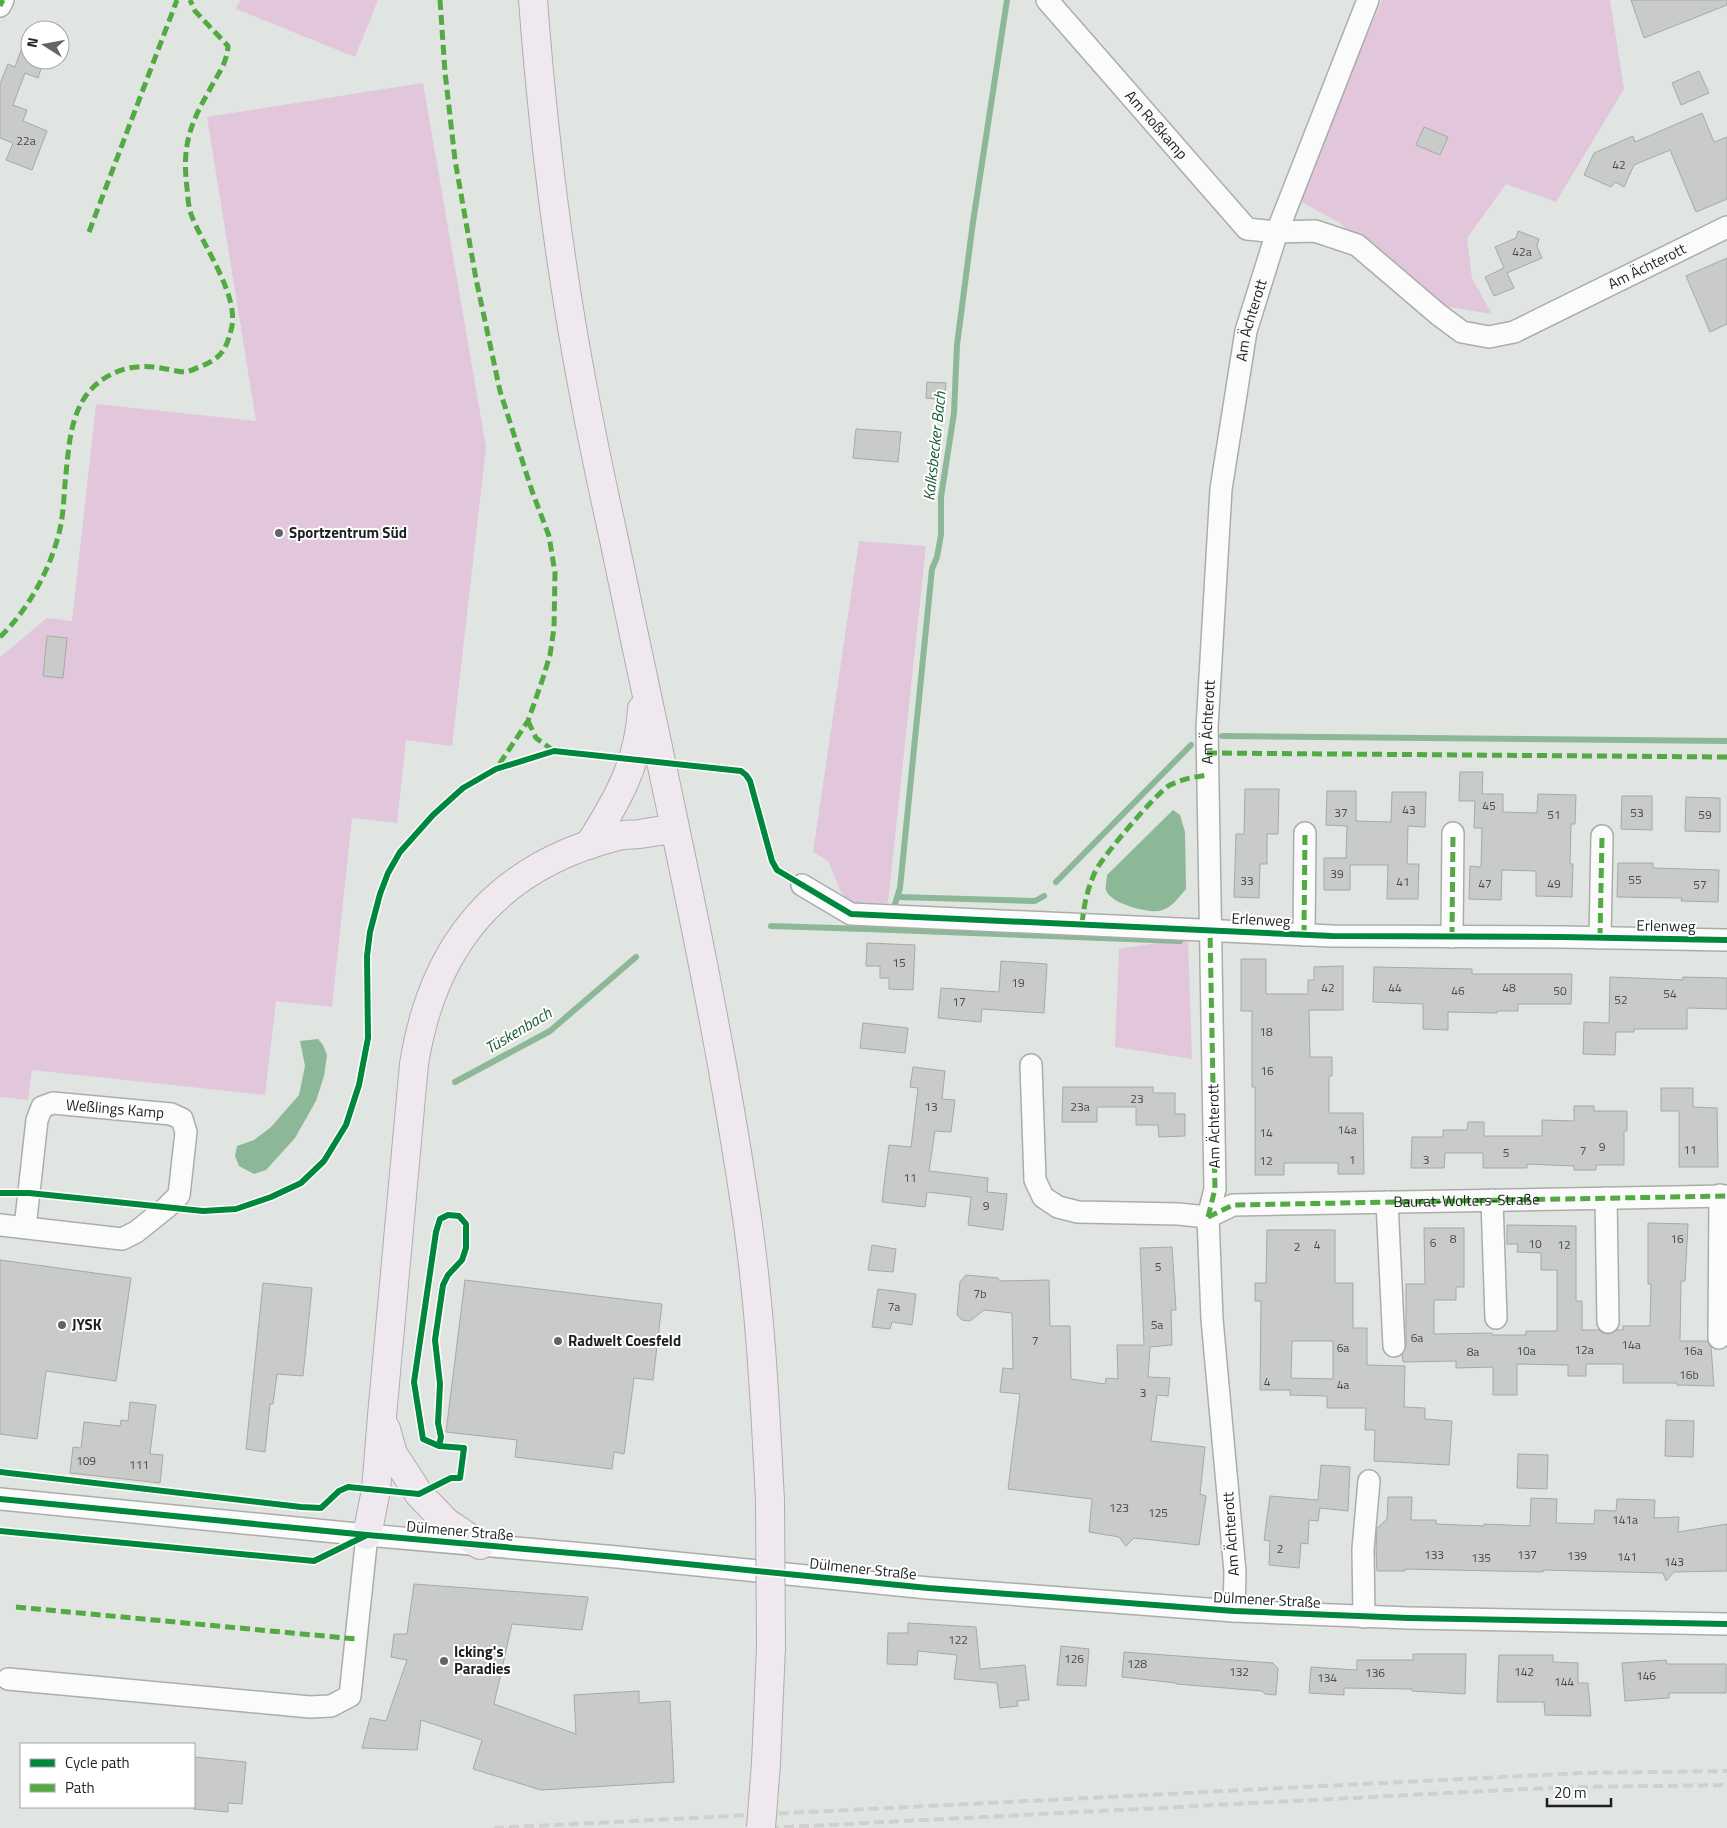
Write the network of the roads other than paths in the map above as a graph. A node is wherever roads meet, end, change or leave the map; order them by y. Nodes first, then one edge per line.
1 (3, 0) edge
2 (534, 0) edge
3 (1047, 0) edge
4 (1368, 0) edge
5 (0, 6) edge
6 (1727, 227) edge
7 (1277, 232) junction
8 (644, 685) junction
9 (674, 829) junction
10 (1305, 833) dead end
11 (1453, 833) dead end
12 (1602, 836) dead end
13 (589, 845) junction
14 (802, 885) dead end
15 (1210, 930) junction
16 (1304, 935) junction
17 (1452, 937) junction
18 (1600, 938) junction
19 (1727, 940) edge
20 (1031, 1065) dead end
21 (1723, 1196) edge
22 (1606, 1198) junction
23 (1492, 1200) junction
24 (1387, 1202) junction
25 (1208, 1217) junction
26 (0, 1225) edge
27 (25, 1228) junction
28 (1496, 1318) dead end
29 (1608, 1322) dead end
30 (1719, 1338) dead end
31 (1394, 1346) dead end
32 (382, 1416) junction
33 (1369, 1481) dead end
34 (0, 1499) edge
35 (367, 1535) junction
36 (480, 1545) junction
37 (1234, 1612) junction
38 (1364, 1617) junction
39 (1727, 1624) edge
40 (8, 1679) dead end
41 (761, 1828) edge

1 - 5 street
2 - 8 main road
3 - 7 street, Am Roßkamp
4 - 7 street, Am Ächterott
6 - 7 street, Am Ächterott
7 - 15 street, Am Ächterott
8 - 9 main road
8 - 13 main road
9 - 13 main road
9 - 41 main road, bridge
10 - 16 street, Erlenweg
11 - 17 street
12 - 18 street
13 - 32 main road
14 - 15 street, Erlenweg
15 - 16 street, Erlenweg
15 - 25 street, Am Ächterott
16 - 17 street, Erlenweg
17 - 18 street, Erlenweg
18 - 19 street, Erlenweg
20 - 25 street
21 - 22 street, Baurat-Wolters-Straße
21 - 30 street
22 - 23 street, Baurat-Wolters-Straße
22 - 29 street
23 - 24 street, Baurat-Wolters-Straße
23 - 28 street
24 - 25 street, Baurat-Wolters-Straße
24 - 31 street
25 - 37 street, Am Ächterott
26 - 27 street, Weßlings Kamp
27 - 27 street, Weßlings Kamp
32 - 35 main road
32 - 36 main road
33 - 38 street
34 - 35 street, Dülmener Straße
35 - 36 street, Dülmener Straße
35 - 40 street
36 - 37 street, Dülmener Straße
37 - 38 street, Dülmener Straße
38 - 39 street, Dülmener Straße

